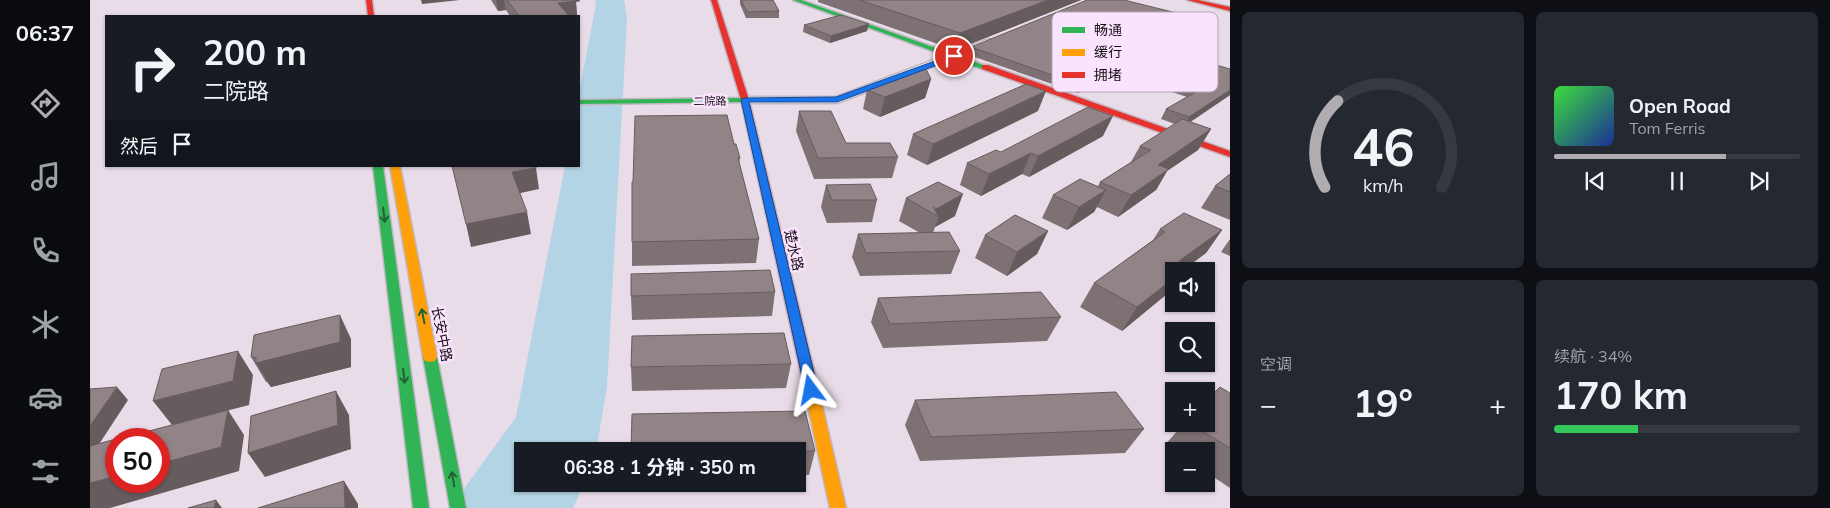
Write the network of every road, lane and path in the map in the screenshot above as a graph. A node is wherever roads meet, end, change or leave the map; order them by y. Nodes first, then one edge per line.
1 (357, 0) edge
2 (369, 0) edge
3 (714, 0) edge
4 (796, 0) edge
5 (1190, 0) edge
6 (1230, 9) edge
7 (360, 15) edge
8 (371, 15) edge
9 (1000, 38) edge
10 (954, 56) junction
11 (1052, 91) edge
12 (1055, 92) edge
13 (744, 100) junction
14 (580, 102) edge
15 (1230, 154) edge
16 (378, 167) edge
17 (394, 167) edge
18 (421, 508) edge
19 (458, 508) edge
20 (838, 508) edge

1 - 7 main road
2 - 8 main road
3 - 13 main road, 楚水路
4 - 10 main road
5 - 6 main road
9 - 10 street, 二院路
10 - 11 main road
10 - 13 street, 二院路
12 - 15 main road
13 - 14 main road, 二院路
13 - 20 main road, 楚水路
16 -> 18 main road
19 -> 17 main road, 长安中路

